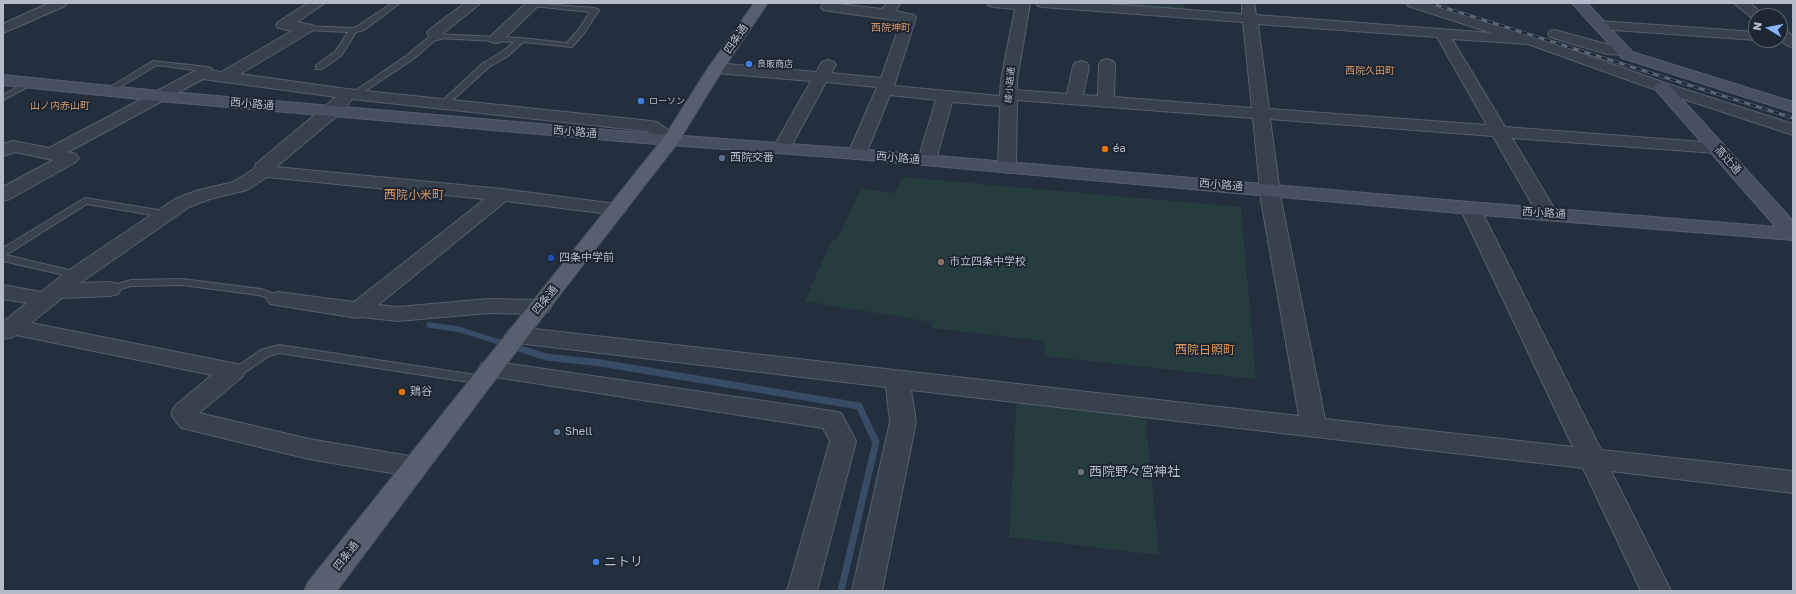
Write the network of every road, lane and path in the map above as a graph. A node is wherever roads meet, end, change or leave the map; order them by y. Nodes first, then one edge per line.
1 (60, 3) edge
2 (318, 3) edge
3 (397, 3) edge
4 (474, 3) edge
5 (533, 3) edge
6 (761, 3) edge
7 (994, 3) edge
8 (1043, 3) edge
9 (1414, 3) edge
10 (1456, 3) edge
11 (1579, 3) edge
12 (1023, 4) edge
13 (828, 7) dead end
14 (890, 9) edge
15 (1249, 11) edge
16 (1600, 25) junction
17 (307, 28) junction
18 (3, 29) edge
19 (353, 30) junction
20 (1442, 34) junction
21 (1748, 35) edge
22 (436, 36) junction
23 (496, 39) junction
24 (521, 40) junction
25 (1530, 40) junction
26 (1625, 52) junction
27 (1108, 64) dead end
28 (1080, 66) dead end
29 (319, 67) dead end
30 (716, 68) junction
31 (826, 71) junction
32 (201, 74) junction
33 (224, 77) junction
34 (3, 80) edge
35 (30, 83) junction
36 (885, 86) junction
37 (1662, 87) junction
38 (109, 90) junction
39 (350, 94) junction
40 (159, 96) junction
41 (945, 96) junction
42 (3, 98) edge
43 (1008, 98) junction
44 (1074, 98) junction
45 (1106, 101) junction
46 (443, 104) junction
47 (1793, 107) edge
48 (332, 111) junction
49 (1262, 113) junction
50 (1793, 130) edge
51 (1500, 131) junction
52 (671, 140) junction
53 (782, 148) junction
54 (1716, 148) junction
55 (3, 151) edge
56 (51, 154) junction
57 (857, 154) junction
58 (927, 160) junction
59 (1007, 167) junction
60 (263, 171) junction
61 (1271, 190) junction
62 (502, 195) junction
63 (3, 196) edge
64 (1470, 208) junction
65 (617, 209) junction
66 (1547, 213) junction
67 (164, 214) junction
68 (1793, 233) edge
69 (3, 253) edge
70 (3, 258) edge
71 (77, 275) junction
72 (110, 289) joint
73 (3, 292) edge
74 (51, 296) junction
75 (278, 299) joint
76 (540, 307) junction
77 (358, 311) junction
78 (8, 330) edge
79 (501, 356) junction
80 (232, 371) junction
81 (897, 380) junction
82 (1314, 428) junction
83 (1592, 459) junction
84 (415, 467) junction
85 (1793, 482) edge
86 (319, 591) edge
87 (802, 591) edge
88 (867, 591) edge
89 (1656, 591) edge

1 - 18 street
2 - 17 street
3 - 19 lane
4 - 22 street
5 - 23 street
5 - 24 lane
6 - 30 main road, 四条通
7 - 12 street
8 - 15 street
9 - 25 street
10 - 26 street
11 - 16 street
12 - 43 street, 綾小路通
13 - 14 street
14 - 36 street
15 - 20 street
15 - 49 street
16 - 21 street
16 - 26 street
17 - 19 lane
17 - 33 street
19 - 29 lane
20 - 25 street
20 - 51 street
22 - 23 lane
22 - 39 lane
23 - 24 lane
24 - 46 lane
25 - 37 street
26 - 47 street
27 - 45 street
28 - 44 street
30 - 31 street
30 - 52 main road, 四条通
31 - 36 street
31 - 53 street
32 - 33 street
32 - 38 lane
32 - 40 street
33 - 39 street
34 - 35 street, 西小路通
35 - 38 street, 西小路通
35 - 42 lane
36 - 41 street
36 - 57 street
37 - 50 street
37 - 54 street, 高辻通
38 - 40 street, 西小路通
39 - 46 street
39 - 48 street
40 - 48 street, 西小路通
40 - 56 street
41 - 43 street
41 - 58 street
43 - 44 street
43 - 59 street, 綾小路通
44 - 45 street
45 - 49 street
46 - 52 street
48 - 52 street, 西小路通
48 - 60 street
49 - 51 street
49 - 61 street
51 - 54 street
51 - 66 street
52 - 53 street, 西小路通
52 - 65 main road, 四条通
53 - 57 street, 西小路通
54 - 68 street, 高辻通
55 - 56 street
56 - 63 street
57 - 58 street, 西小路通
58 - 59 street, 西小路通
59 - 61 street, 西小路通
60 - 62 street
60 - 67 street
61 - 64 street, 西小路通
61 - 82 street
62 - 65 street
62 - 77 street
64 - 66 street, 西小路通
64 - 83 street
65 - 76 main road, 四条通
66 - 68 street, 西小路通
67 - 69 lane
67 - 71 street
70 - 71 lane
71 - 74 street
72 - 74 street
72 - 75 lane
73 - 74 street
74 - 78 street
75 - 77 street
76 - 77 street
76 - 79 main road, 四条通
78 - 80 street
79 - 80 lane
79 - 81 street
79 - 84 main road, 四条通
79 - 87 street
80 - 84 street
81 - 82 street
81 - 88 street
82 - 83 street
83 - 85 street
83 - 89 street
84 - 86 main road, 四条通

